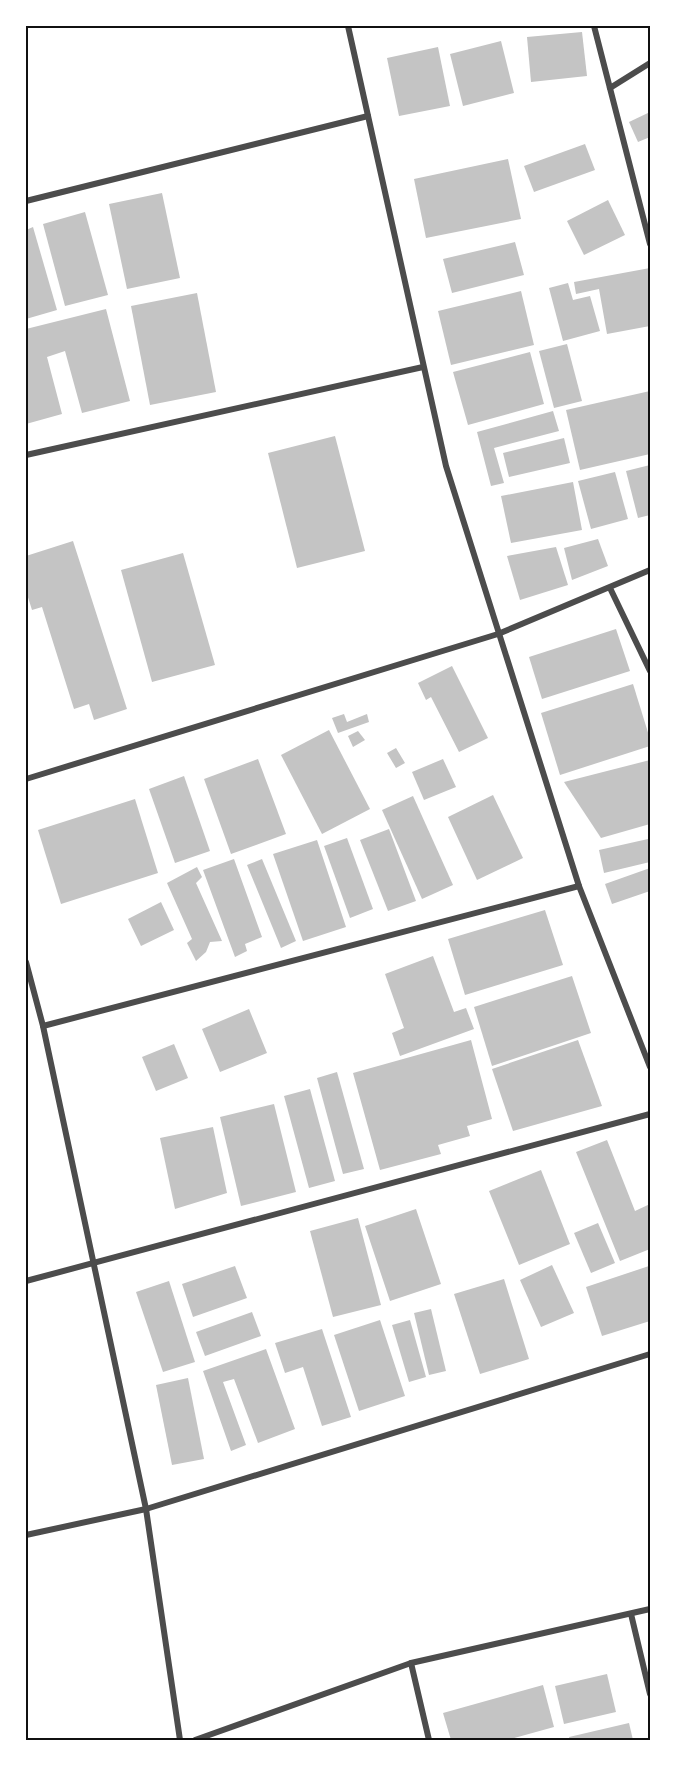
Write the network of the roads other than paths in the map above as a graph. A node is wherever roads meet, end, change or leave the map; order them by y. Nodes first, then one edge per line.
1 (348, 26) edge
2 (594, 26) edge
3 (651, 63) edge
4 (610, 88) junction
5 (368, 116) junction
6 (26, 201) edge
7 (651, 244) edge
8 (423, 368) junction
9 (26, 455) edge
10 (651, 570) edge
11 (610, 588) junction
12 (498, 634) junction
13 (651, 671) edge
14 (26, 779) edge
15 (579, 886) junction
16 (26, 962) edge
17 (43, 1026) junction
18 (651, 1067) edge
19 (651, 1114) edge
20 (92, 1263) junction
21 (26, 1281) edge
22 (651, 1354) edge
23 (146, 1509) junction
24 (26, 1535) edge
25 (651, 1609) edge
26 (631, 1614) junction
27 (411, 1663) junction
28 (651, 1694) edge
29 (180, 1740) edge
30 (195, 1740) edge
31 (429, 1740) edge

1 - 5 street
2 - 4 street
3 - 4 street
4 - 7 street
5 - 6 street
5 - 8 street
8 - 9 street
8 - 12 street
10 - 11 street
11 - 12 street
11 - 13 street
12 - 14 street
12 - 15 street
15 - 17 street
15 - 18 street
16 - 17 street
17 - 20 street
19 - 20 street
20 - 21 street
20 - 23 street
22 - 23 street
23 - 24 street
23 - 29 street
25 - 26 street
26 - 27 street
26 - 28 street
27 - 30 street
27 - 31 street

